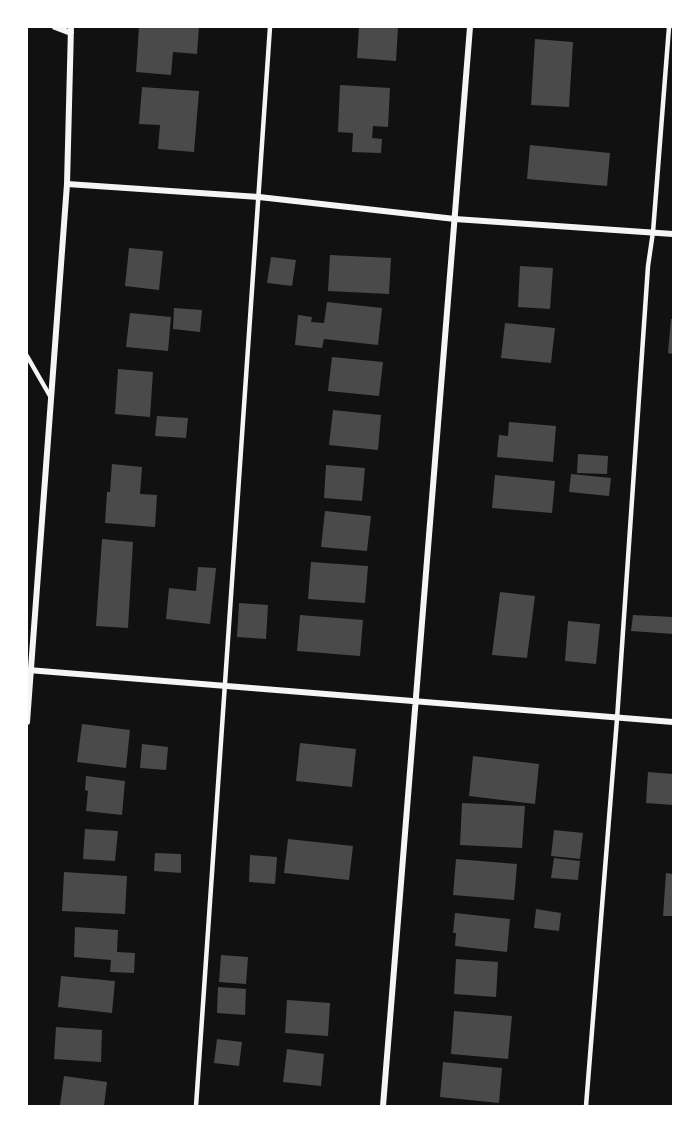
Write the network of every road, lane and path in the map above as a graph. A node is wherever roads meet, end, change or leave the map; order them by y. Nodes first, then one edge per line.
1 (55, 27) edge
2 (270, 27) edge
3 (470, 27) edge
4 (669, 27) edge
5 (71, 30) edge
6 (67, 184) junction
7 (259, 197) junction
8 (455, 219) junction
9 (653, 232) junction
10 (673, 234) edge
11 (27, 356) edge
12 (51, 399) junction
13 (29, 670) edge
14 (225, 686) junction
15 (417, 701) junction
16 (617, 719) junction
17 (27, 722) edge
18 (673, 722) edge
19 (196, 1106) edge
20 (383, 1106) edge
21 (585, 1106) edge

1 - 5 street
2 - 7 lane
3 - 8 street
4 - 9 lane
5 - 6 street
6 - 7 street
6 - 12 street
7 - 8 street
7 - 14 lane
8 - 9 street
8 - 15 street
9 - 10 street
9 - 16 lane
11 - 12 lane
12 - 13 street
13 - 14 street
13 - 17 street
14 - 15 street
14 - 19 lane
15 - 16 street
15 - 20 street
16 - 18 street
16 - 21 lane

